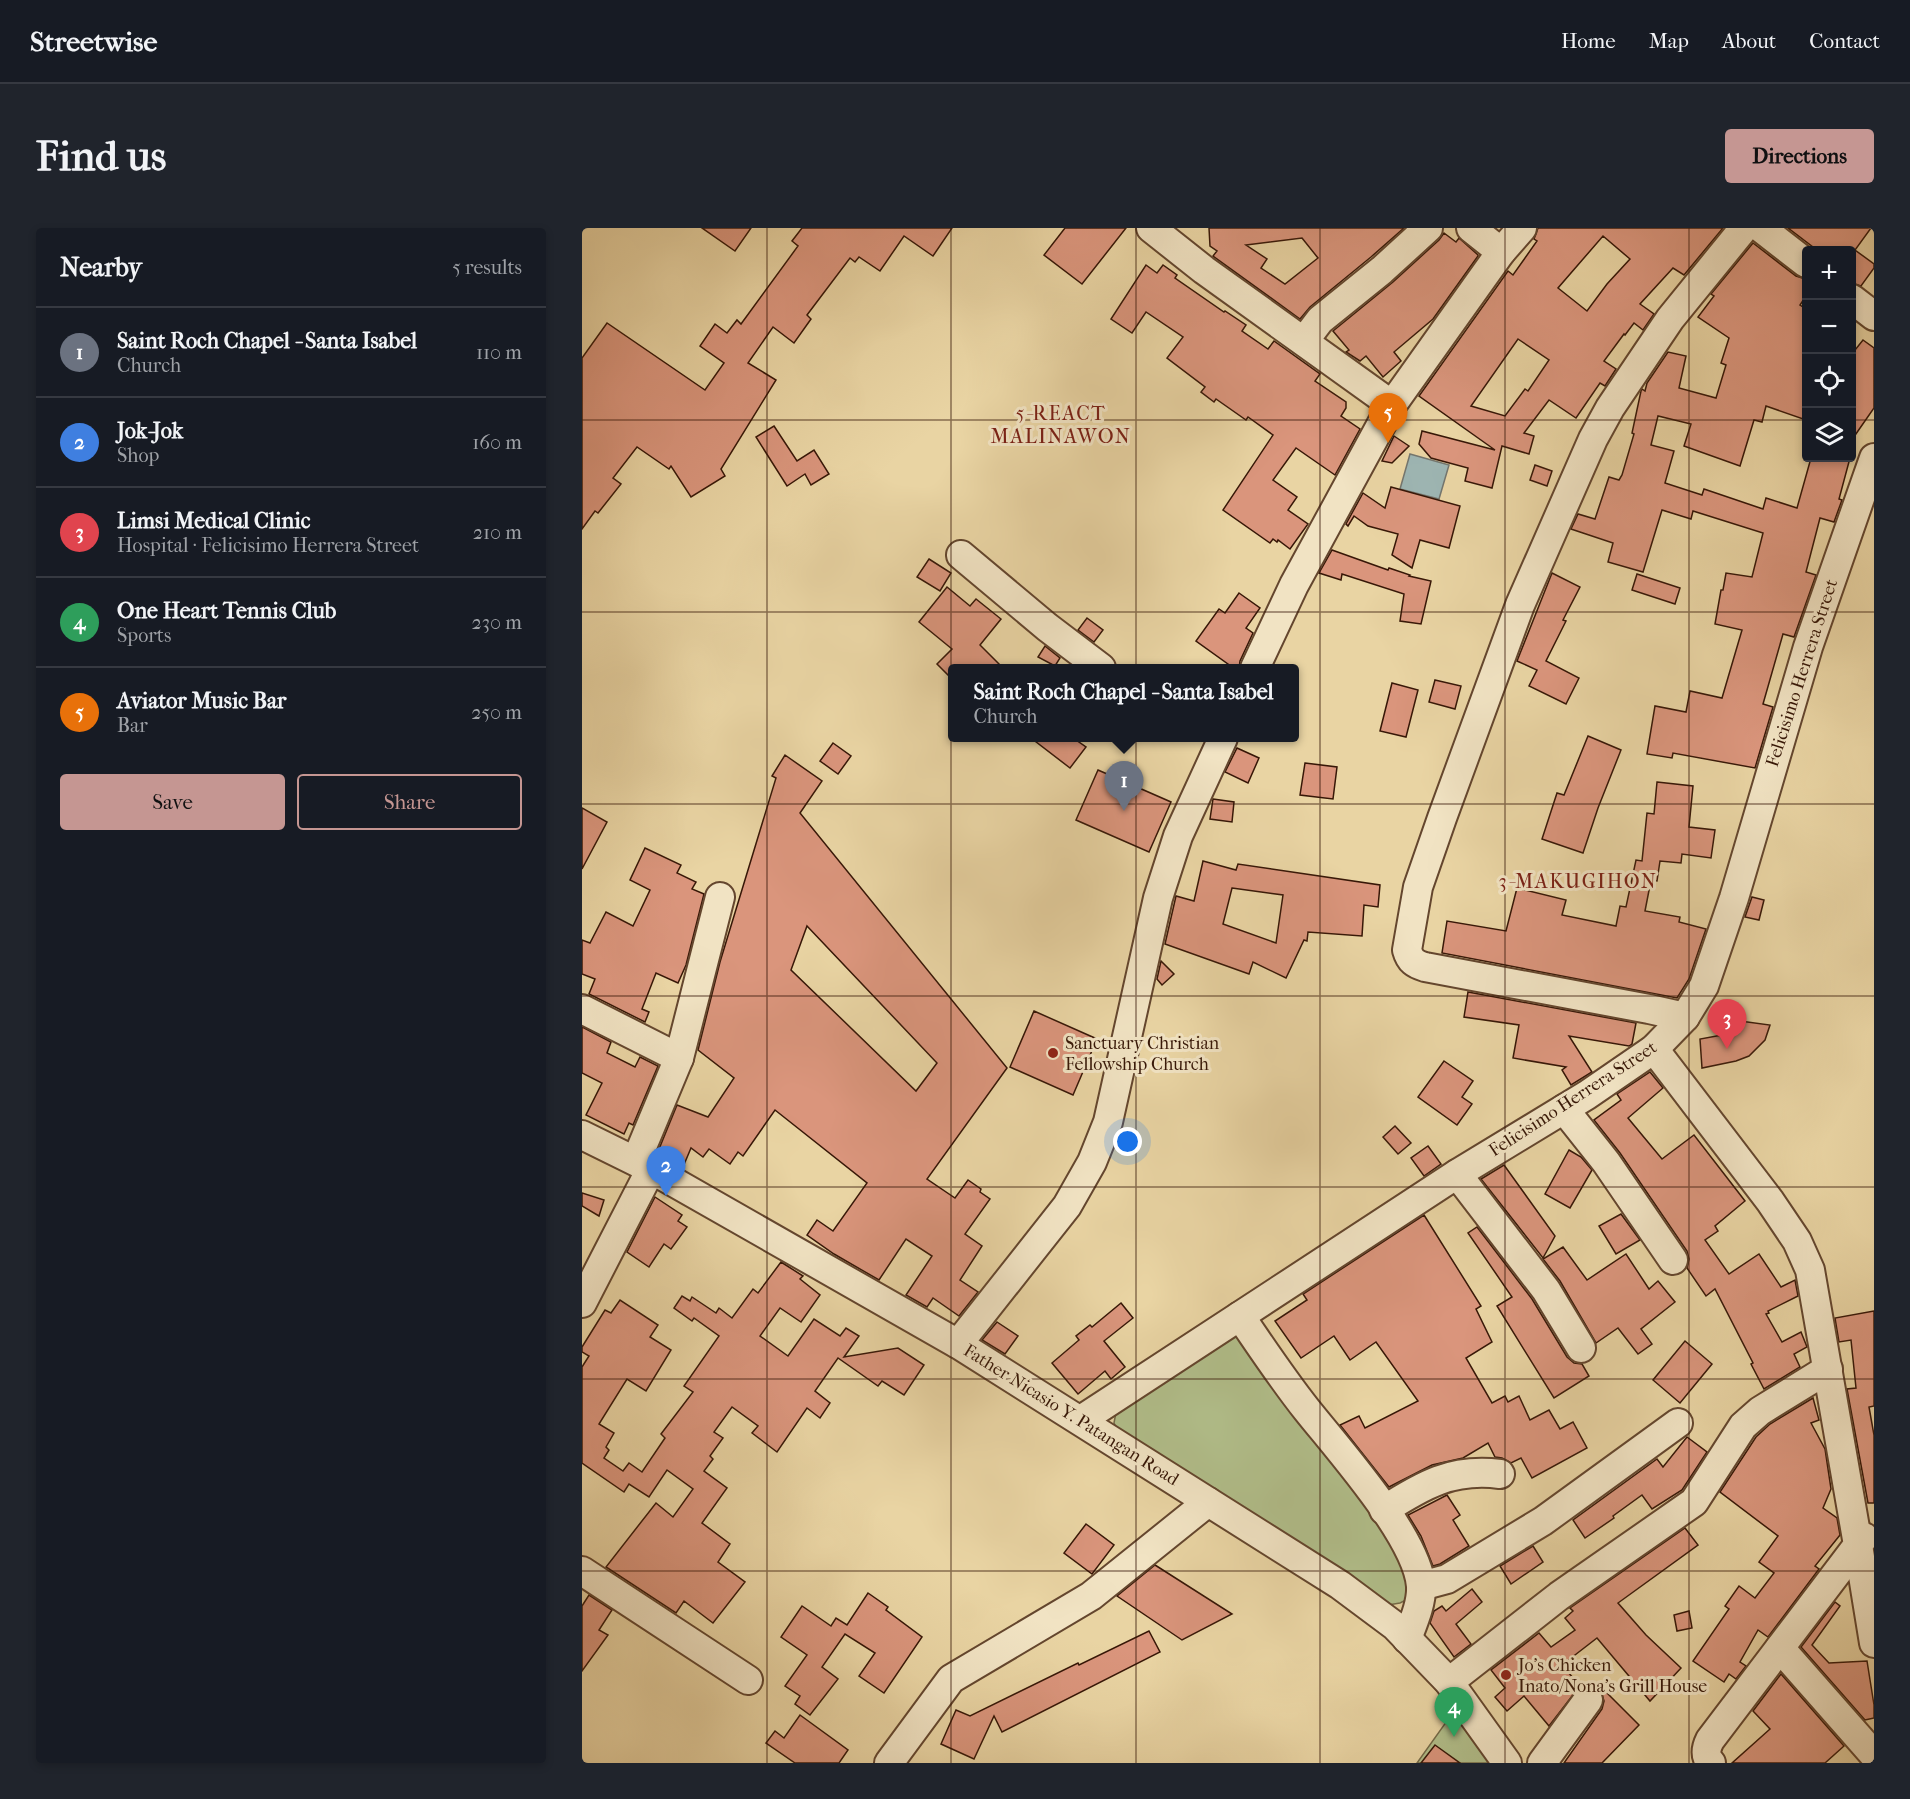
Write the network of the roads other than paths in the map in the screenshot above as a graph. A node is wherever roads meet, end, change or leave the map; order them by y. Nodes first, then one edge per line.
1 (1151, 228) edge
2 (1428, 228) edge
3 (1471, 228) edge
4 (1522, 228) edge
5 (1744, 228) edge
6 (1761, 228) edge
7 (1501, 252) junction
8 (1802, 261) edge
9 (1854, 300) edge
10 (1874, 316) edge
11 (1304, 341) junction
12 (1392, 405) junction
13 (1874, 458) edge
14 (961, 555) dead end
15 (1095, 664) edge
16 (1257, 664) edge
17 (1214, 742) edge
18 (720, 897) dead end
19 (582, 1009) edge
20 (1685, 1017) junction
21 (1654, 1049) junction
22 (679, 1058) junction
23 (1564, 1109) junction
24 (582, 1135) edge
25 (644, 1165) junction
26 (1456, 1174) junction
27 (1673, 1260) dead end
28 (582, 1303) edge
29 (1240, 1316) junction
30 (958, 1344) junction
31 (1581, 1348) dead end
32 (1828, 1369) junction
33 (1081, 1420) junction
34 (1678, 1423) dead end
35 (1500, 1474) dead end
36 (1209, 1502) junction
37 (1384, 1510) junction
38 (1866, 1533) edge
39 (582, 1571) edge
40 (1421, 1586) junction
41 (1407, 1639) junction
42 (1874, 1643) edge
43 (1780, 1648) junction
44 (748, 1680) dead end
45 (1449, 1682) junction
46 (1588, 1700) dead end
47 (1874, 1755) edge
48 (889, 1763) edge
49 (1507, 1763) edge
50 (1542, 1763) edge
51 (1711, 1763) edge

1 - 11 street
2 - 11 street
3 - 7 street
4 - 7 street
5 - 20 street
6 - 8 street
7 - 12 street
9 - 10 street
11 - 12 street
12 - 16 street
13 - 20 street, Felicisimo Herrera Street
14 - 15 street
17 - 30 street
18 - 22 street
19 - 22 street
20 - 21 street, Felicisimo Herrera Street
21 - 23 street, Felicisimo Herrera Street
21 - 32 street
22 - 25 street
23 - 26 street, Felicisimo Herrera Street
23 - 27 street
24 - 25 street, Father Nicasio Y. Patangan Road
25 - 28 street
25 - 30 street, Father Nicasio Y. Patangan Road
26 - 29 street, Felicisimo Herrera Street
26 - 31 street
29 - 33 street, Felicisimo Herrera Street
29 - 37 street
30 - 33 street, Father Nicasio Y. Patangan Road
32 - 38 street
32 - 45 street
33 - 36 street, Father Nicasio Y. Patangan Road
34 - 40 street
35 - 37 street
36 - 41 street, Father Nicasio Y. Patangan Road
36 - 48 street
37 - 40 street
38 - 42 street
38 - 43 street
39 - 44 street
40 - 41 street
41 - 45 street, Father Nicasio Y. Patangan Road
43 - 47 street
43 - 51 street
45 - 49 street, Father Nicasio Y. Patangan Road
46 - 50 street

